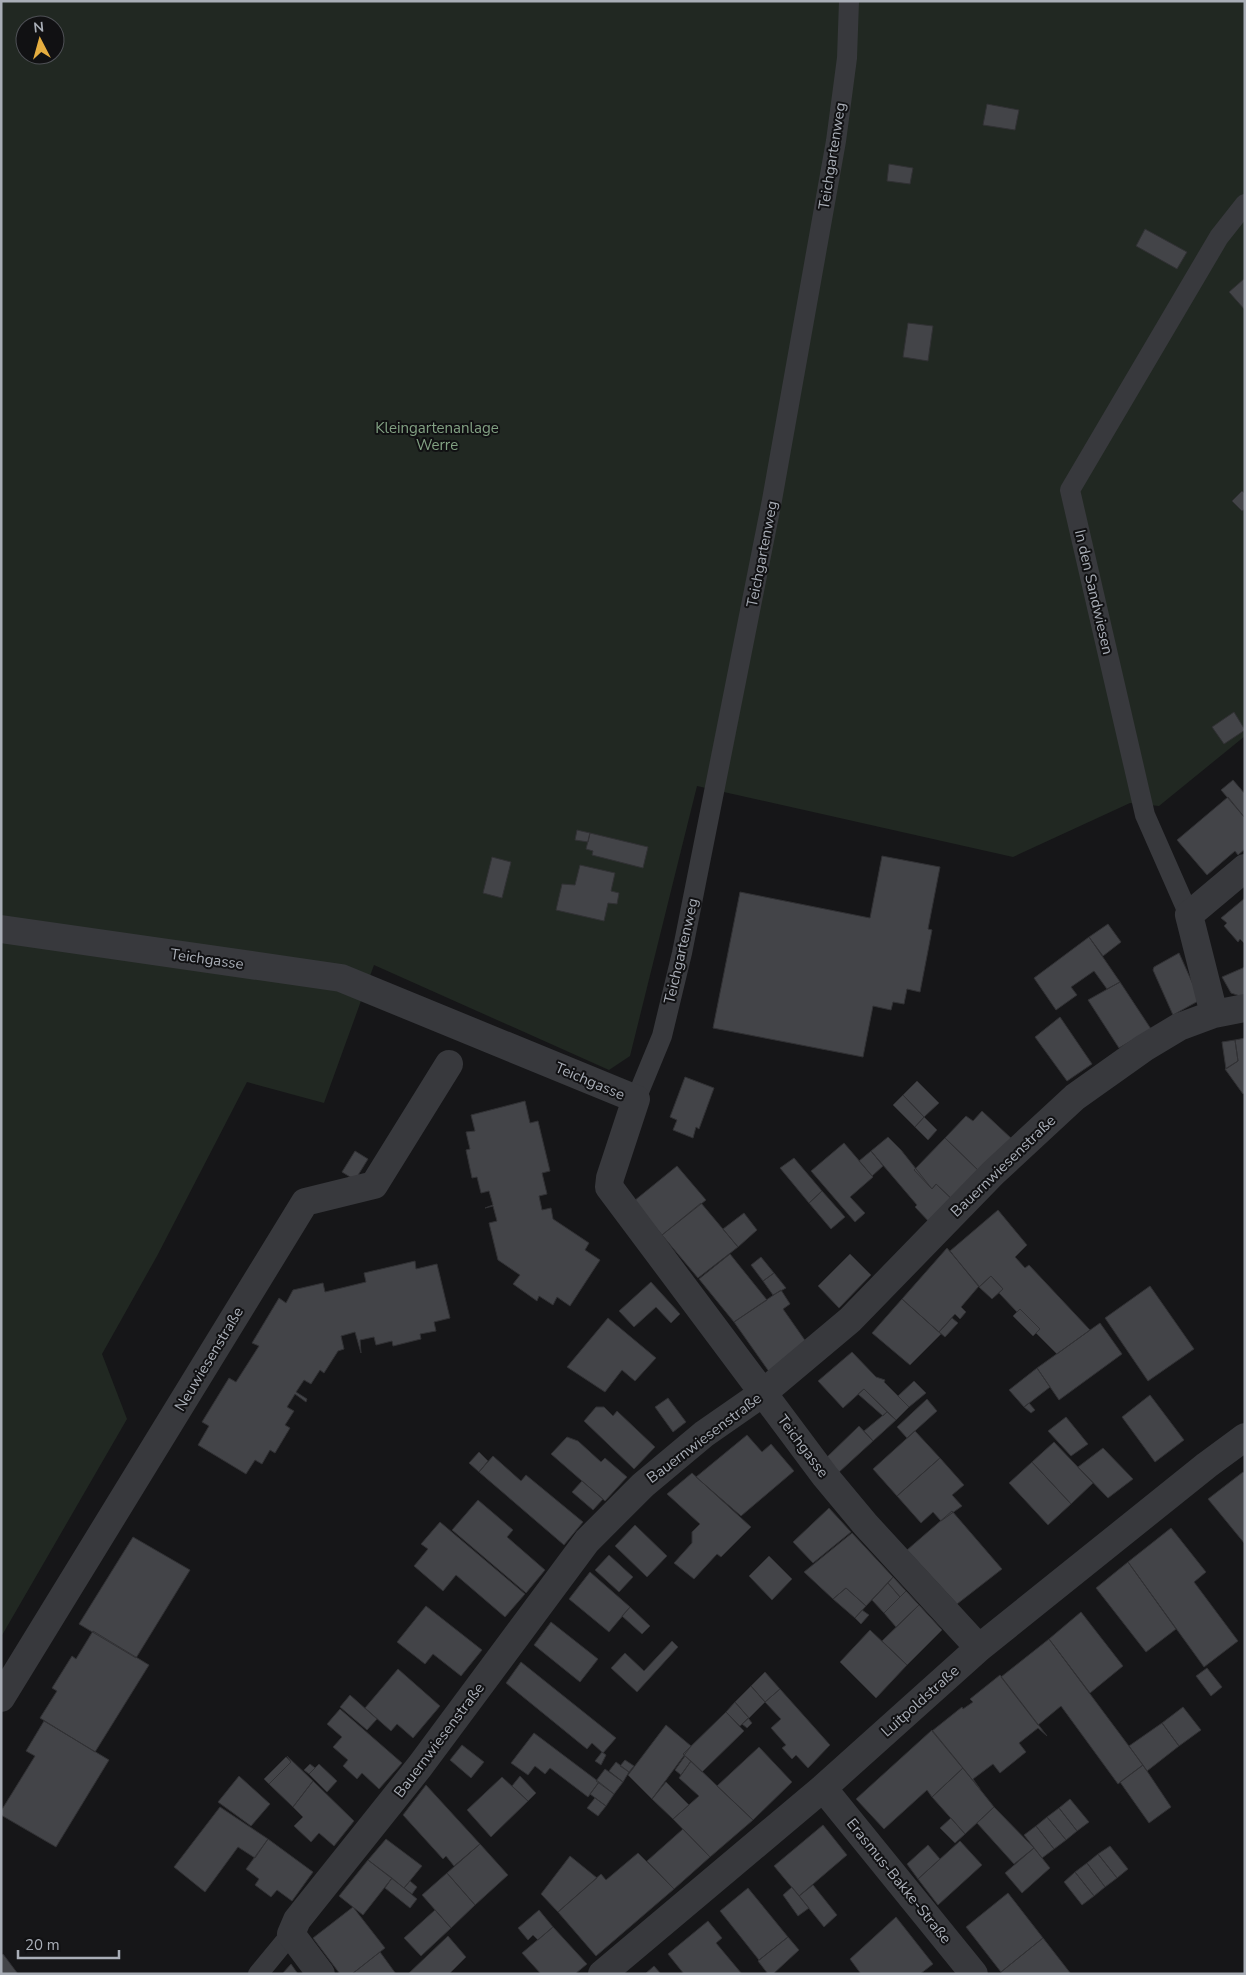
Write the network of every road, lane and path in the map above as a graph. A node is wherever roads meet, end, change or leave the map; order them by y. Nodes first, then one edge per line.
1 (849, 1) edge
2 (1245, 204) edge
3 (1245, 868) edge
4 (1189, 915) junction
5 (1, 928) edge
6 (1245, 1008) edge
7 (1214, 1014) junction
8 (448, 1064) dead end
9 (636, 1100) junction
10 (763, 1393) junction
11 (1245, 1437) edge
12 (979, 1648) junction
13 (1, 1698) edge
14 (824, 1788) junction
15 (291, 1934) junction
16 (258, 1974) edge
17 (321, 1974) edge
18 (602, 1974) edge
19 (974, 1974) edge

1 - 9 lane, Teichgartenweg
2 - 4 lane, In den Sandwiesen
3 - 4 street
4 - 7 street, In den Sandwiesen
5 - 9 street, Teichgasse
6 - 7 street, Bauernwiesenstraße
7 - 10 street, Bauernwiesenstraße
8 - 13 street, Neuwiesenstraße
9 - 10 street, Teichgasse
10 - 12 street, Teichgasse
10 - 15 street, Bauernwiesenstraße
11 - 12 street, Luitpoldstraße
12 - 14 street, Luitpoldstraße
14 - 18 street, Luitpoldstraße
14 - 19 street, Erasmus-Bakke-Straße
15 - 16 lane
15 - 17 street

